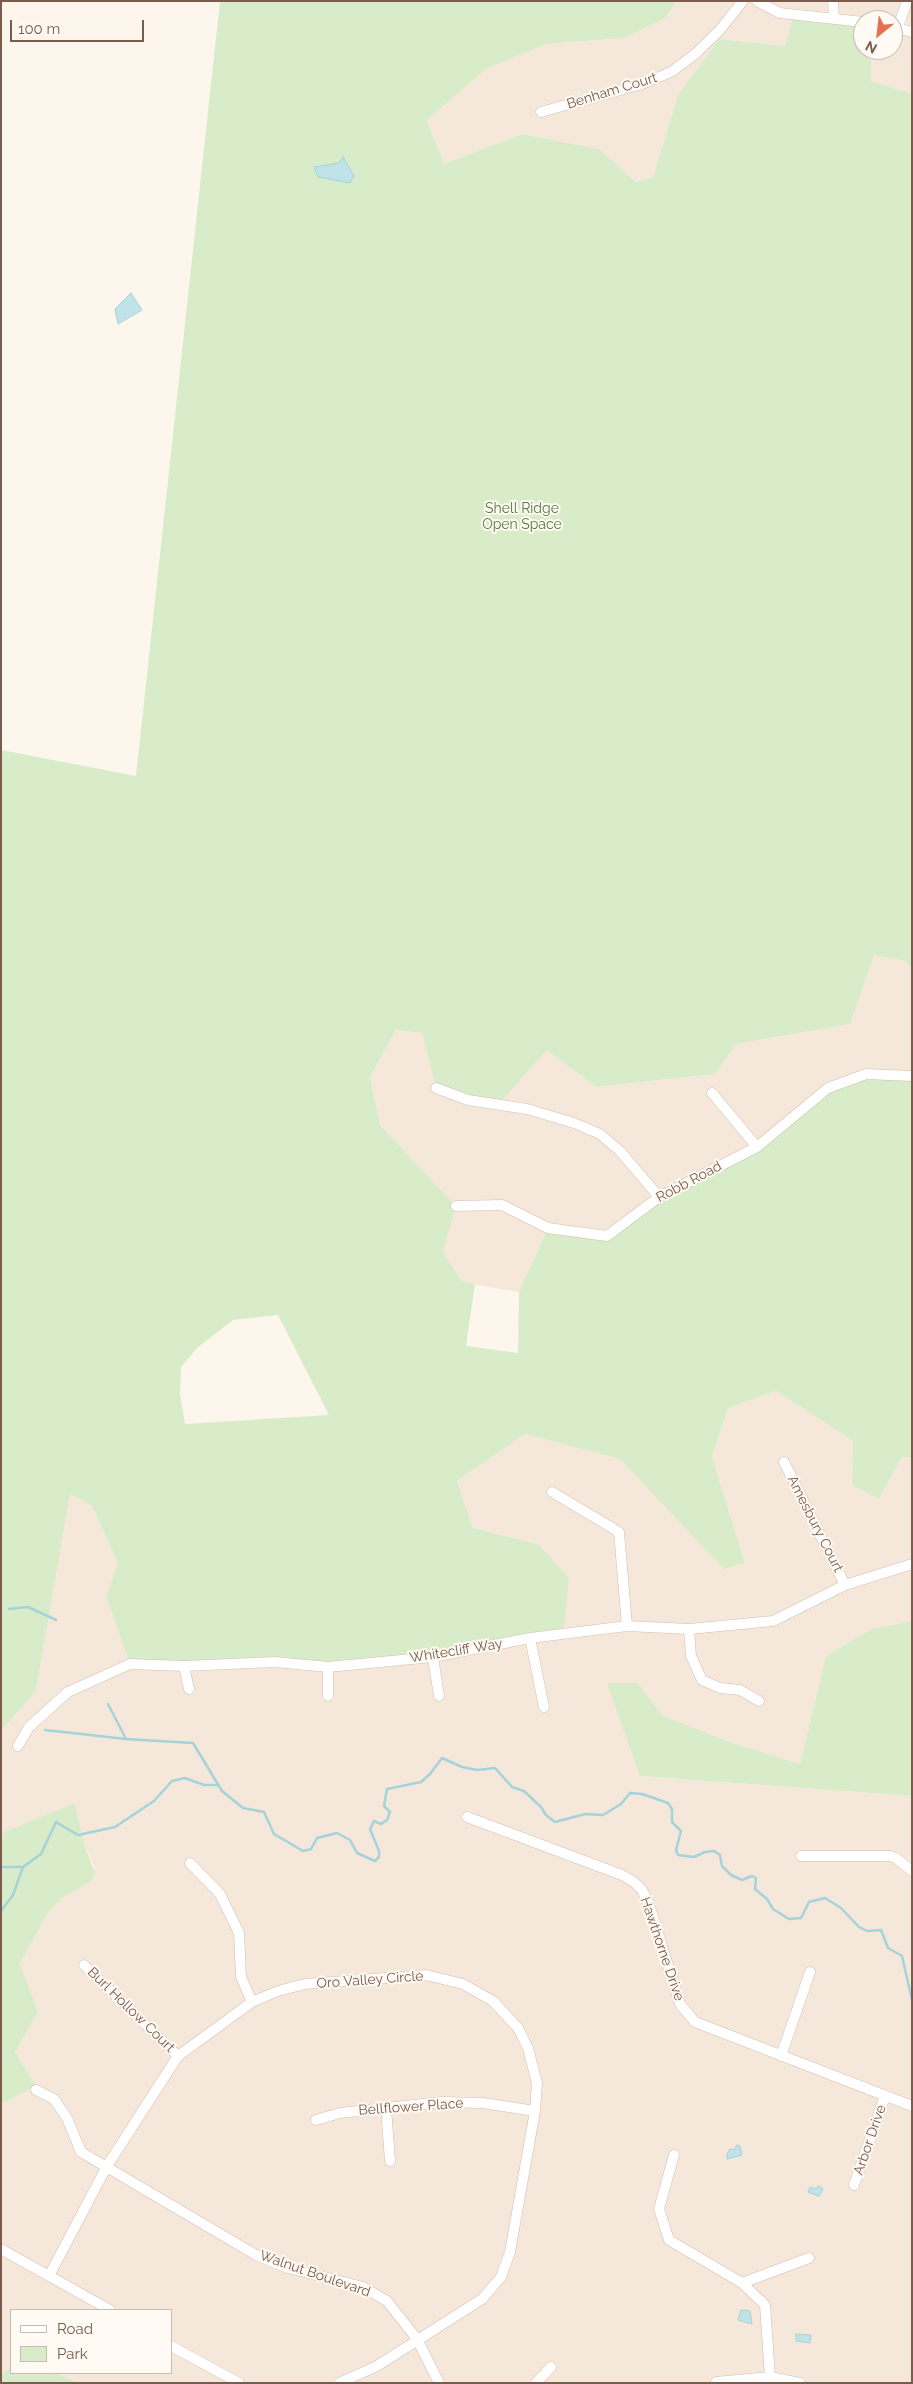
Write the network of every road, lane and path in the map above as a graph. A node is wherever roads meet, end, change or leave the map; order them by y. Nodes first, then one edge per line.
1 (743, 1) edge
2 (757, 1) edge
3 (833, 1) edge
4 (834, 18) junction
5 (853, 21) edge
6 (541, 112) dead end
7 (912, 1076) edge
8 (436, 1088) dead end
9 (712, 1093) dead end
10 (756, 1147) junction
11 (659, 1197) junction
12 (456, 1206) dead end
13 (784, 1462) dead end
14 (552, 1492) dead end
15 (912, 1564) edge
16 (846, 1585) junction
17 (626, 1626) junction
18 (689, 1629) junction
19 (530, 1638) junction
20 (433, 1657) junction
21 (184, 1666) junction
22 (328, 1666) junction
23 (189, 1689) dead end
24 (328, 1696) dead end
25 (439, 1696) dead end
26 (759, 1701) dead end
27 (544, 1707) dead end
28 (18, 1746) dead end
29 (466, 1817) dead end
30 (801, 1856) dead end
31 (190, 1863) dead end
32 (912, 1871) edge
33 (84, 1965) dead end
34 (810, 1972) dead end
35 (252, 2002) junction
36 (178, 2056) junction
37 (780, 2056) junction
38 (36, 2090) dead end
39 (885, 2096) junction
40 (912, 2106) edge
41 (386, 2108) junction
42 (535, 2111) junction
43 (316, 2120) dead end
44 (674, 2155) dead end
45 (390, 2161) dead end
46 (107, 2166) junction
47 (854, 2185) dead end
48 (1, 2249) edge
49 (809, 2258) dead end
50 (49, 2276) junction
51 (742, 2283) junction
52 (108, 2309) edge
53 (417, 2339) junction
54 (172, 2347) edge
55 (551, 2367) dead end
56 (770, 2377) junction
57 (716, 2382) edge
58 (240, 2383) edge
59 (339, 2383) edge
60 (439, 2383) edge
61 (536, 2383) edge
62 (800, 2383) edge

1 - 6 street, Benham Court
2 - 4 street
3 - 4 street
4 - 5 street
7 - 10 street, Robb Road
8 - 11 street
9 - 10 street
10 - 11 street, Robb Road
11 - 12 street, Robb Road
13 - 16 street, Amesbury Court
14 - 17 street
15 - 16 street, Whitecliff Way
16 - 18 street, Whitecliff Way
17 - 18 street, Whitecliff Way
17 - 19 street, Whitecliff Way
18 - 26 street
19 - 20 street, Whitecliff Way
19 - 27 street
20 - 22 street, Whitecliff Way
20 - 25 street
21 - 22 street, Whitecliff Way
21 - 23 street
21 - 28 street, Whitecliff Way
22 - 24 street
29 - 37 street, Hawthorne Drive
30 - 32 street
31 - 35 street
33 - 36 street, Burl Hollow Court
34 - 37 street
35 - 36 street, Oro Valley Circle
35 - 42 street, Oro Valley Circle
36 - 46 street, Oro Valley Circle
37 - 39 street, Hawthorne Drive
38 - 46 street, Walnut Boulevard
39 - 40 street, Hawthorne Drive
39 - 47 street, Arbor Drive
41 - 42 street, Bellflower Place
41 - 43 street, Bellflower Place
41 - 45 street
42 - 53 street, Oro Valley Circle
44 - 51 street
46 - 50 street, Oro Valley Circle
46 - 53 street, Walnut Boulevard
48 - 50 street
49 - 51 street
50 - 52 street
51 - 56 street
53 - 59 street, Oro Valley Circle
53 - 60 street, Walnut Boulevard
54 - 58 street
55 - 61 street
56 - 57 street
56 - 62 street

